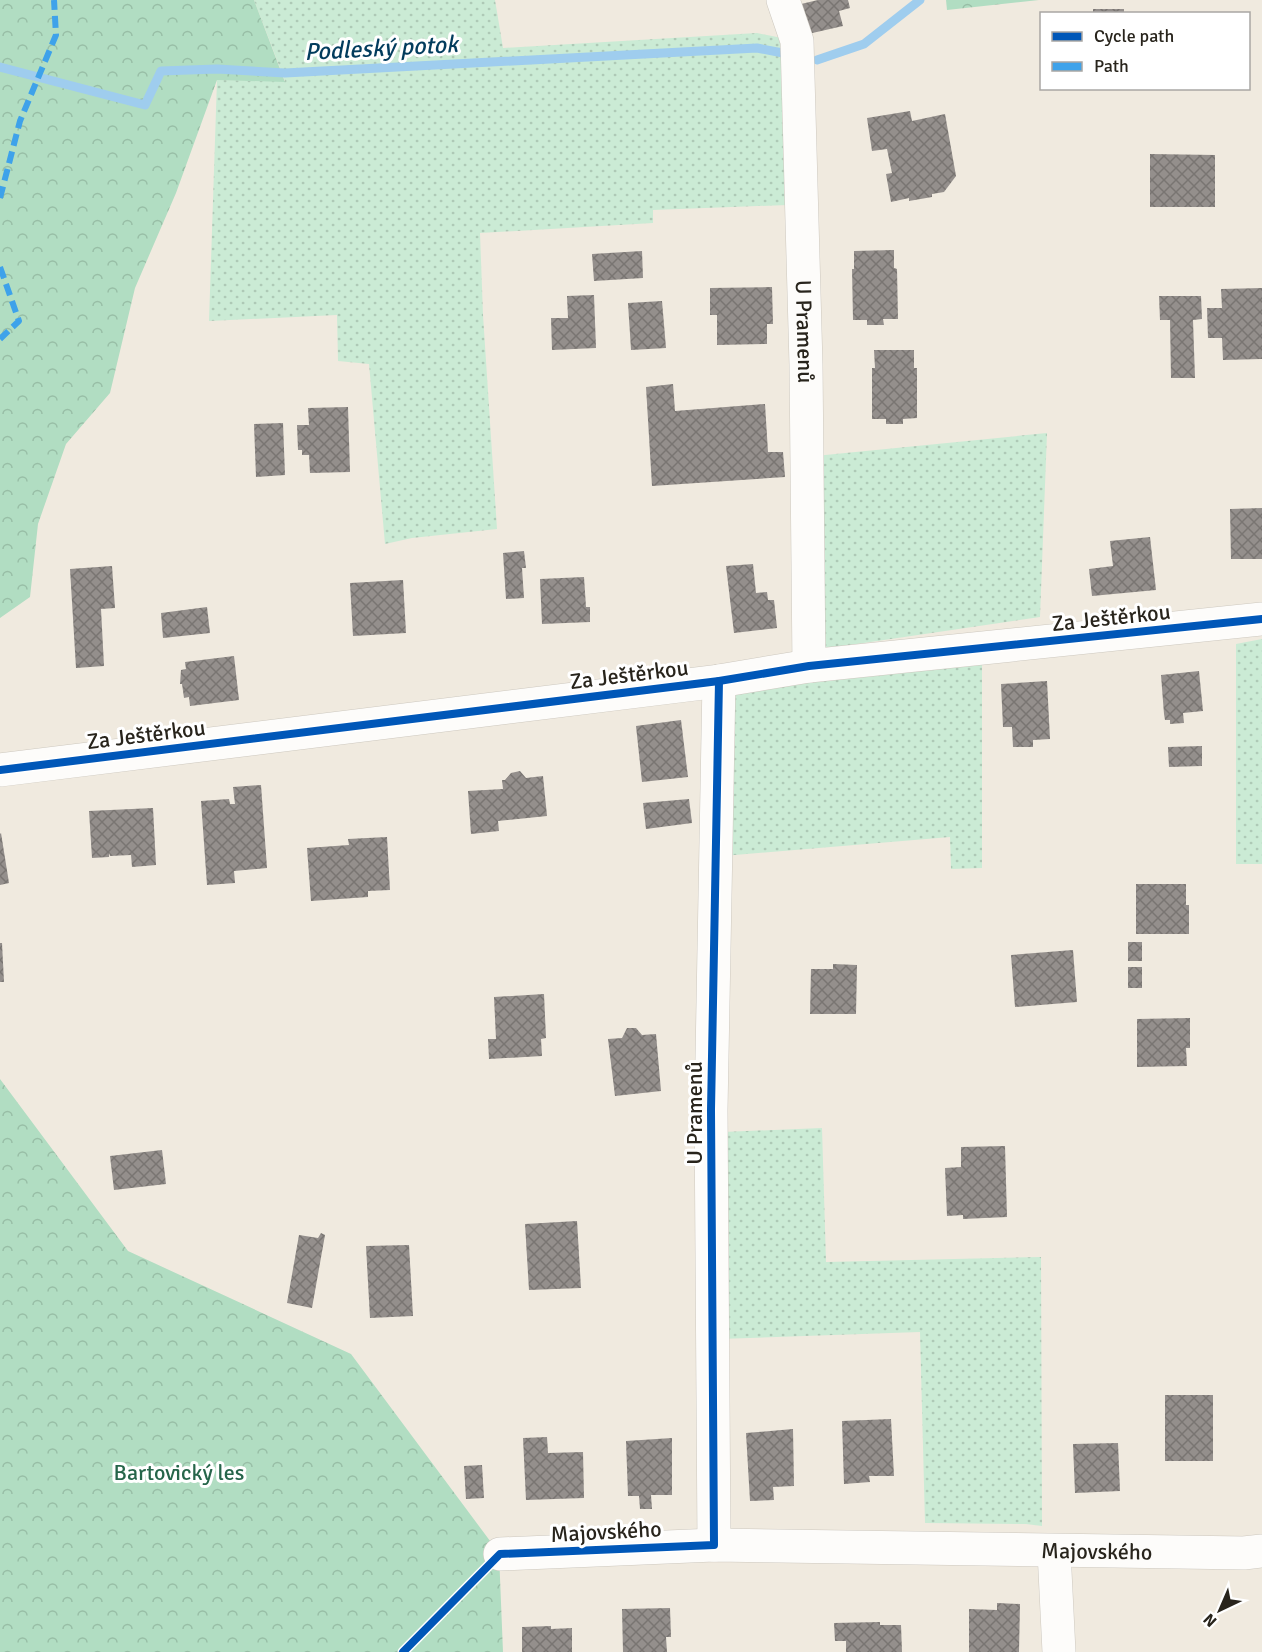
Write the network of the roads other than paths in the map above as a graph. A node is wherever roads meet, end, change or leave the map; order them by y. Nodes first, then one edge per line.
1 (783, 0) edge
2 (1262, 619) edge
3 (809, 666) junction
4 (719, 681) junction
5 (0, 770) edge
6 (714, 1545) junction
7 (1054, 1551) junction
8 (1262, 1551) edge
9 (500, 1554) dead end
10 (1059, 1652) edge

1 - 3 street, U Pramenů
2 - 3 street, Za Ještěrkou
3 - 4 street, Za Ještěrkou
4 - 5 street, Za Ještěrkou
4 - 6 street, U Pramenů
6 - 7 street, Majovského
6 - 9 street, Majovského
7 - 8 street, Majovského
7 - 10 street

